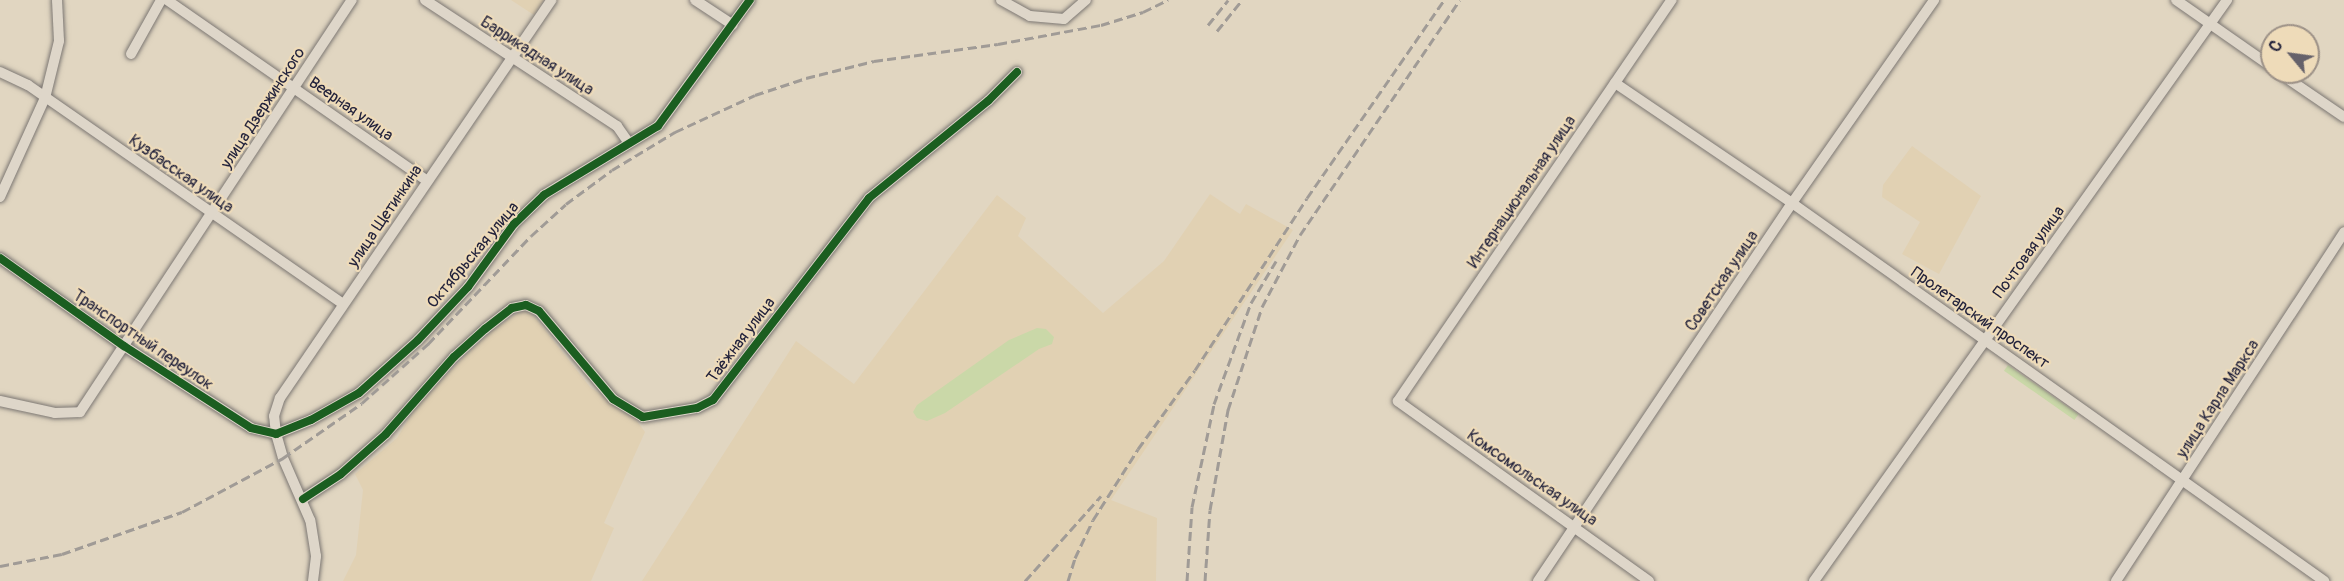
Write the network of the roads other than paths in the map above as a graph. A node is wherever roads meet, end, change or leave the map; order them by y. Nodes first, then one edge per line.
1 (57, 0) edge
2 (161, 0) edge
3 (167, 0) edge
4 (352, 0) edge
5 (425, 0) edge
6 (551, 0) edge
7 (695, 0) edge
8 (750, 0) edge
9 (1001, 0) edge
10 (1086, 0) edge
11 (1672, 0) edge
12 (1934, 0) edge
13 (2176, 0) edge
14 (2227, 0) edge
15 (2210, 24) junction
16 (733, 25) junction
17 (131, 54) dead end
18 (512, 58) junction
19 (2260, 59) edge
20 (0, 72) edge
21 (1017, 72) dead end
22 (1615, 83) junction
23 (2296, 84) edge
24 (294, 88) junction
25 (45, 98) junction
26 (2344, 117) edge
27 (628, 142) junction
28 (428, 181) junction
29 (0, 197) edge
30 (1792, 203) junction
31 (211, 214) junction
32 (2344, 232) edge
33 (0, 258) edge
34 (343, 304) junction
35 (1984, 340) junction
36 (124, 346) junction
37 (0, 401) edge
38 (1398, 401) joint
39 (276, 434) junction
40 (2183, 481) junction
41 (303, 499) junction
42 (1575, 526) junction
43 (313, 581) edge
44 (1538, 581) edge
45 (1648, 581) edge
46 (1814, 581) edge
47 (2116, 581) edge
48 (2324, 581) edge

1 - 25 street
2 - 17 street
3 - 24 street, Веерная улица
4 - 24 street, улица Дзержинского
5 - 18 street, Баррикадная улица
6 - 18 street, улица Щетинкина
7 - 16 street
8 - 16 street, Октябрьская улица
9 - 10 street
11 - 22 street, Интернациональная улица
12 - 30 street, Советская улица
13 - 15 street
14 - 15 street, Почтовая улица
15 - 19 street
15 - 35 street, Почтовая улица
16 - 27 street, Октябрьская улица
18 - 27 street, Баррикадная улица
18 - 28 street, улица Щетинкина
20 - 25 street, Кузбасская улица
21 - 41 street, Таёжная улица
22 - 30 street, Пролетарский проспект
22 - 38 street, Интернациональная улица
23 - 26 street
24 - 28 street, Веерная улица
24 - 31 street, улица Дзержинского
25 - 29 street
25 - 31 street, Кузбасская улица
27 - 39 street, Октябрьская улица
28 - 34 street, улица Щетинкина
30 - 35 street, Пролетарский проспект
30 - 42 street, Советская улица
31 - 34 street, Кузбасская улица
31 - 36 street, улица Дзержинского
32 - 40 street, улица Карла Маркса
33 - 36 street, Транспортный переулок
34 - 39 street, улица Щетинкина
35 - 40 street, Пролетарский проспект
35 - 46 street, Почтовая улица
36 - 37 street, улица Дзержинского
36 - 39 street, Транспортный переулок
38 - 42 street, Комсомольская улица
39 - 41 street, улица Щетинкина
40 - 47 street, улица Карла Маркса
40 - 48 street, Пролетарский проспект
41 - 43 street, улица Щетинкина
42 - 44 street, Советская улица
42 - 45 street, Комсомольская улица

